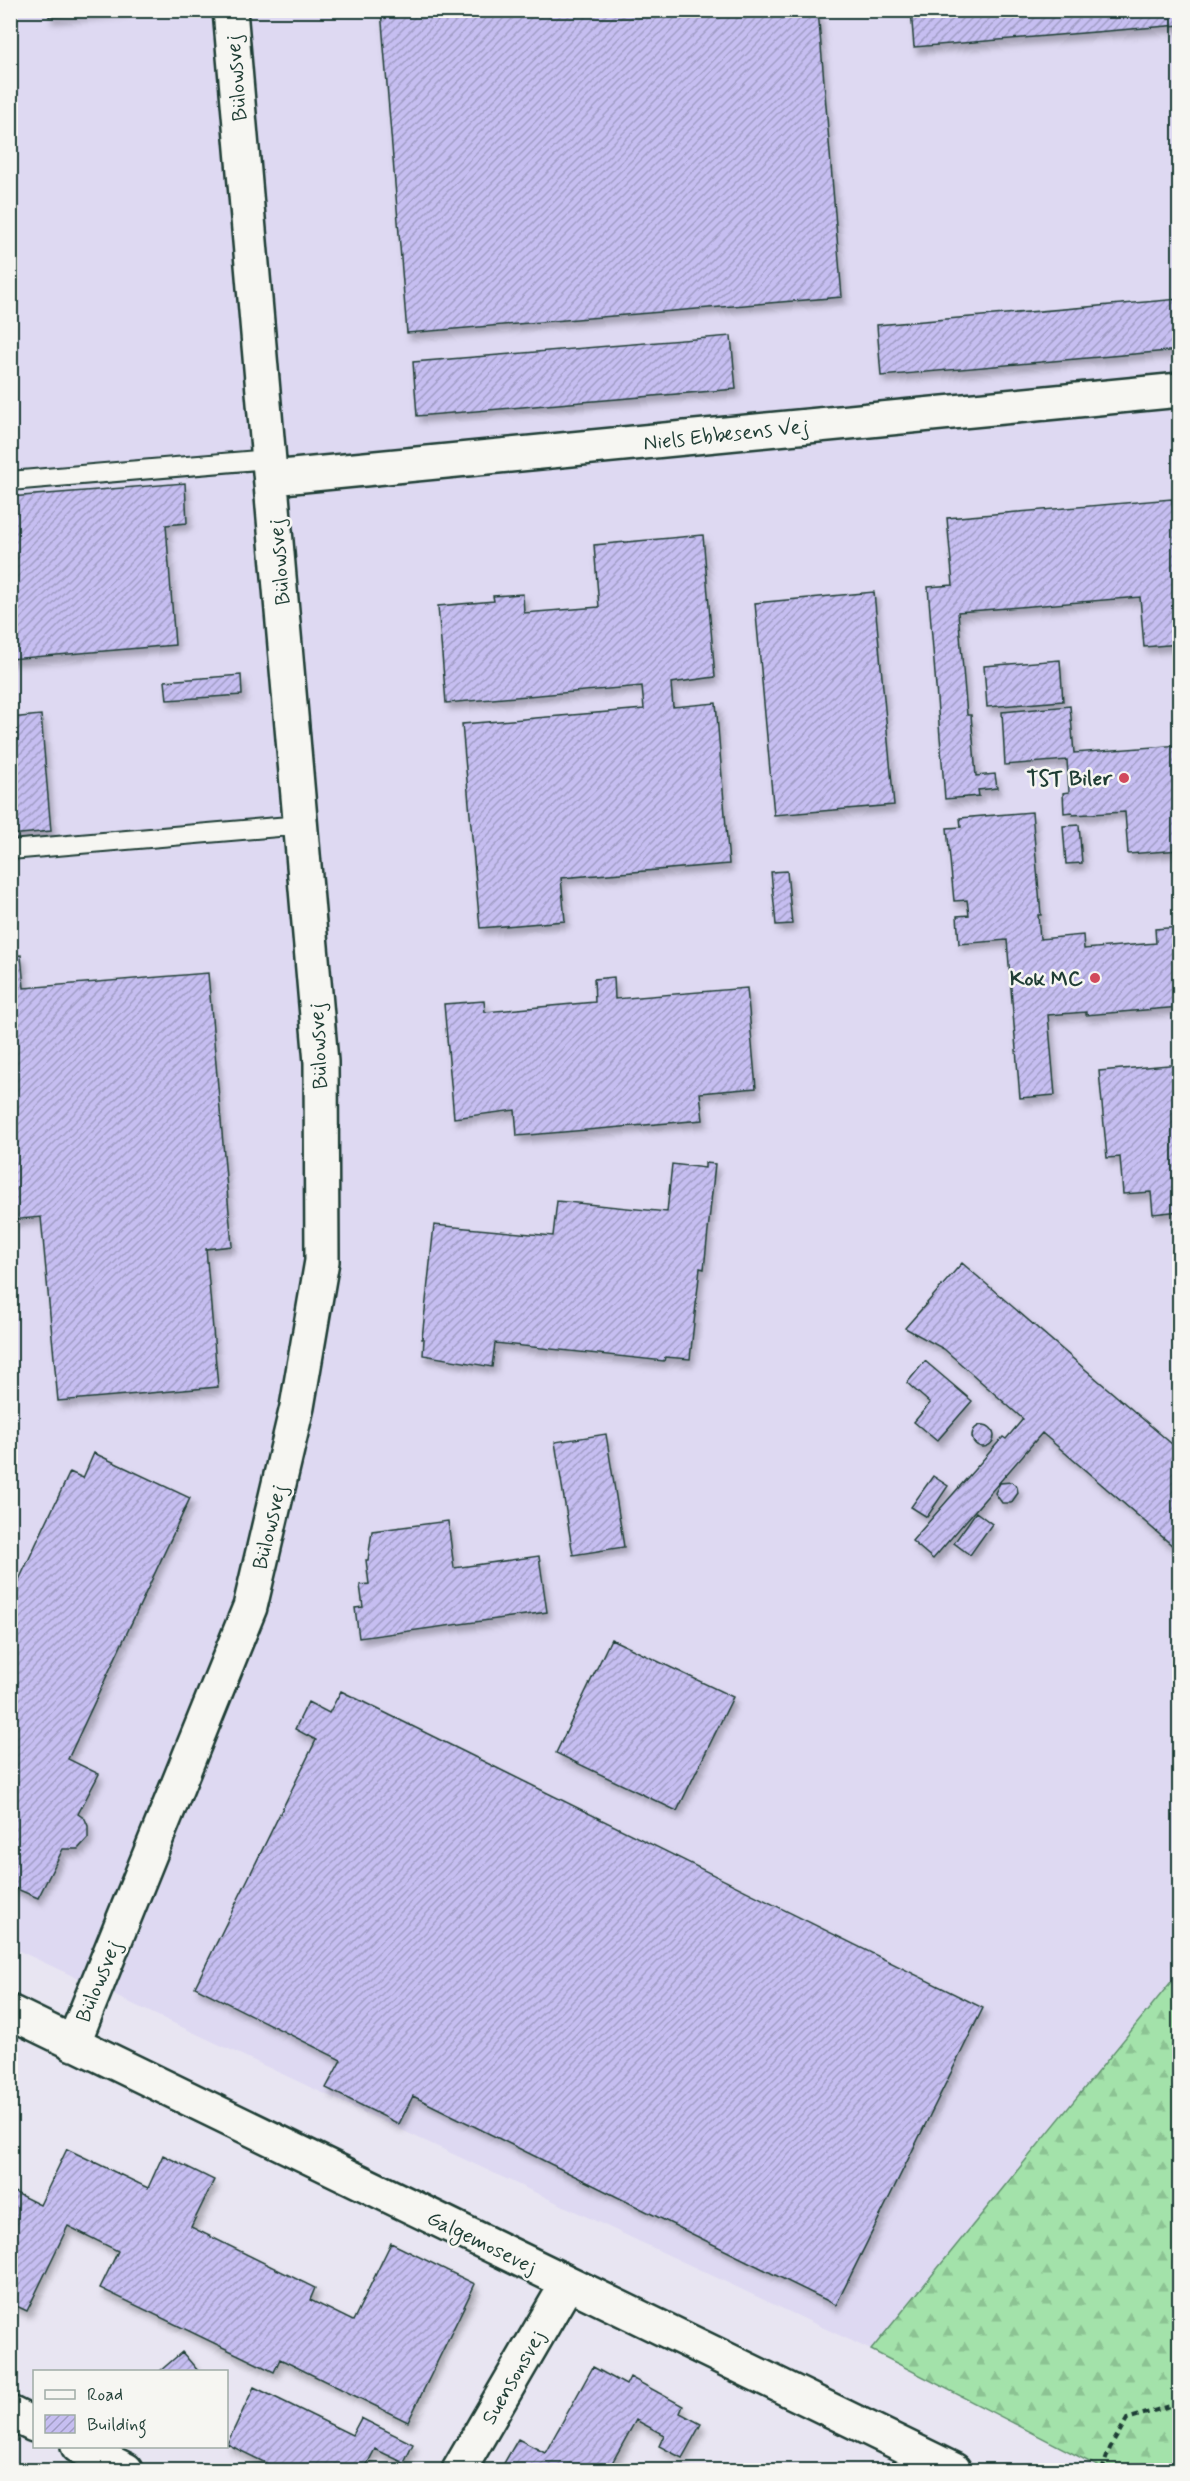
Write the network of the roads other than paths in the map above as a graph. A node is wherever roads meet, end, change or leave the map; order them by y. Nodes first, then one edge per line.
1 (230, 10) edge
2 (1179, 390) edge
3 (271, 469) junction
4 (10, 480) edge
5 (301, 825) junction
6 (10, 850) edge
7 (10, 2012) edge
8 (73, 2044) junction
9 (567, 2284) junction
10 (10, 2413) edge
11 (33, 2424) edge
12 (82, 2448) edge
13 (126, 2470) edge
14 (459, 2470) edge
15 (954, 2470) edge

1 - 3 street, Bülowsvej
2 - 3 street, Niels Ebbesens Vej
3 - 4 lane
3 - 5 street, Bülowsvej
5 - 6 lane
5 - 8 street, Bülowsvej
7 - 8 street, Galgemosevej
8 - 9 street, Galgemosevej
9 - 14 street, Suensonsvej
9 - 15 street, Galgemosevej
10 - 11 street
12 - 13 street

